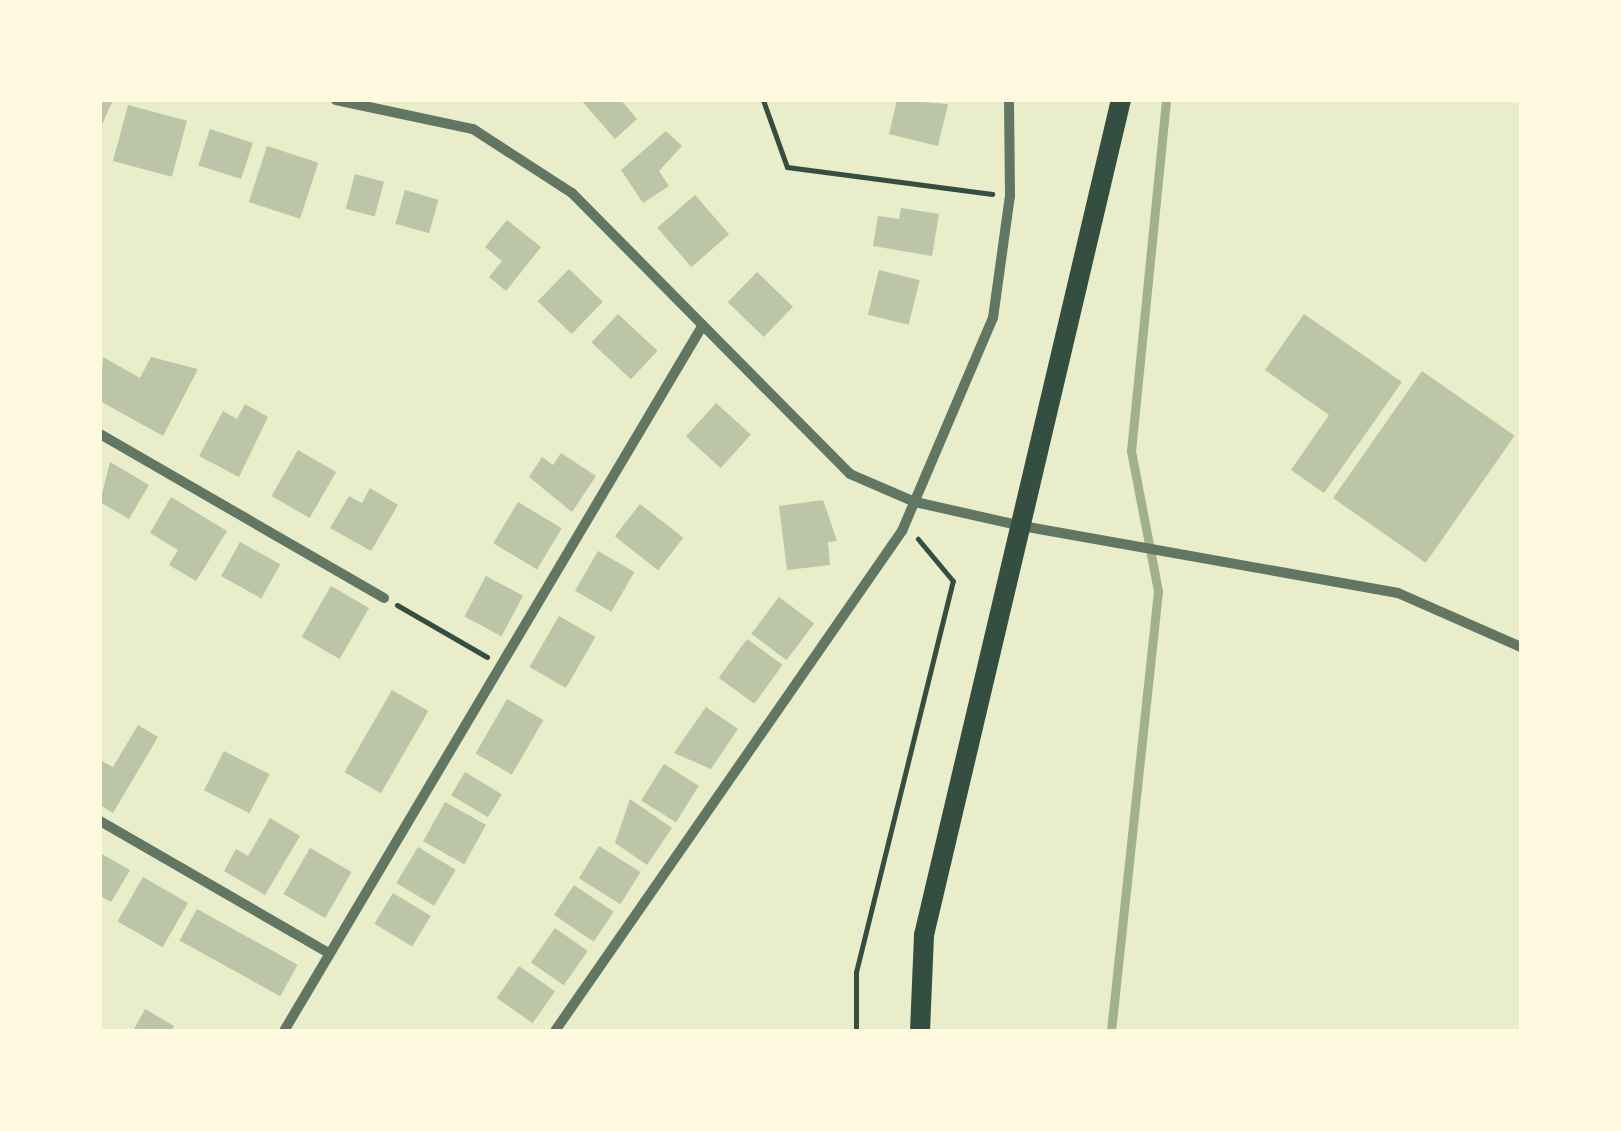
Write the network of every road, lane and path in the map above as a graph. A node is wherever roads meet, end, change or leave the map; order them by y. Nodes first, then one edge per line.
1 (336, 100) edge
2 (764, 100) edge
3 (1009, 100) edge
4 (1121, 100) edge
5 (1010, 196) junction
6 (701, 328) junction
7 (100, 434) edge
8 (915, 502) junction
9 (1022, 526) junction
10 (902, 531) junction
11 (384, 598) joint
12 (1521, 647) edge
13 (498, 664) junction
14 (100, 822) edge
15 (328, 953) junction
16 (284, 1031) edge
17 (554, 1031) edge
18 (856, 1031) edge
19 (920, 1031) edge

1 - 6 street
2 - 5 path
3 - 5 street
4 - 9 main road
5 - 8 street
6 - 8 street
6 - 13 street
7 - 11 street
8 - 9 street
8 - 10 street
9 - 12 street
9 - 19 main road
10 - 17 street
10 - 18 path
11 - 13 path
13 - 15 street
14 - 15 street
15 - 16 street

